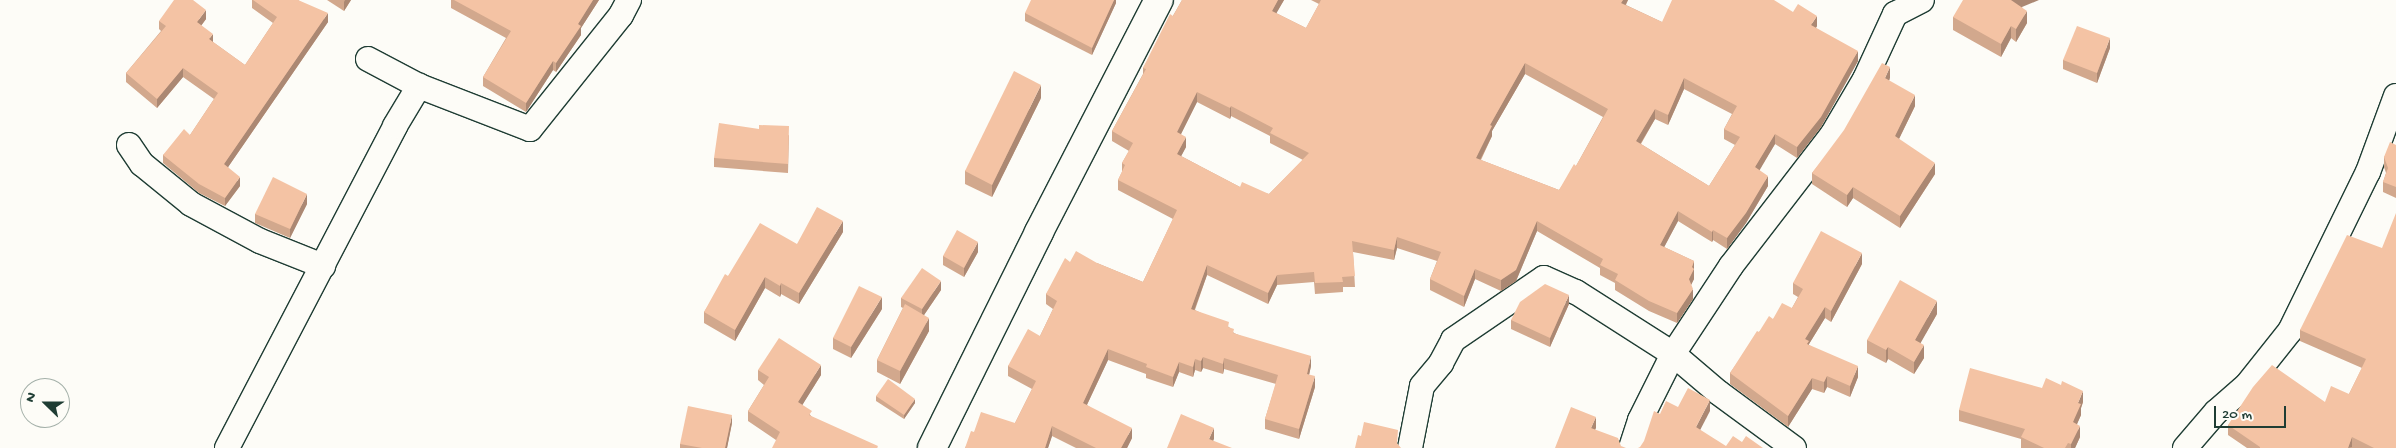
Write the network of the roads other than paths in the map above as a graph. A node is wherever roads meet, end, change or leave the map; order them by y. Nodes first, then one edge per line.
1 (629, 0) edge
2 (1158, 0) edge
3 (1922, 0) edge
4 (368, 59) dead end
5 (419, 86) junction
6 (2396, 96) edge
7 (129, 145) dead end
8 (322, 266) junction
9 (1673, 354) junction
10 (227, 448) edge
11 (932, 448) edge
12 (1410, 448) edge
13 (1631, 448) edge
14 (1794, 448) edge
15 (2185, 448) edge

1 - 5 street
2 - 11 main road
3 - 9 street
4 - 5 street
5 - 8 street
6 - 15 street
7 - 8 street
8 - 10 street
9 - 12 street
9 - 13 street
9 - 14 street

